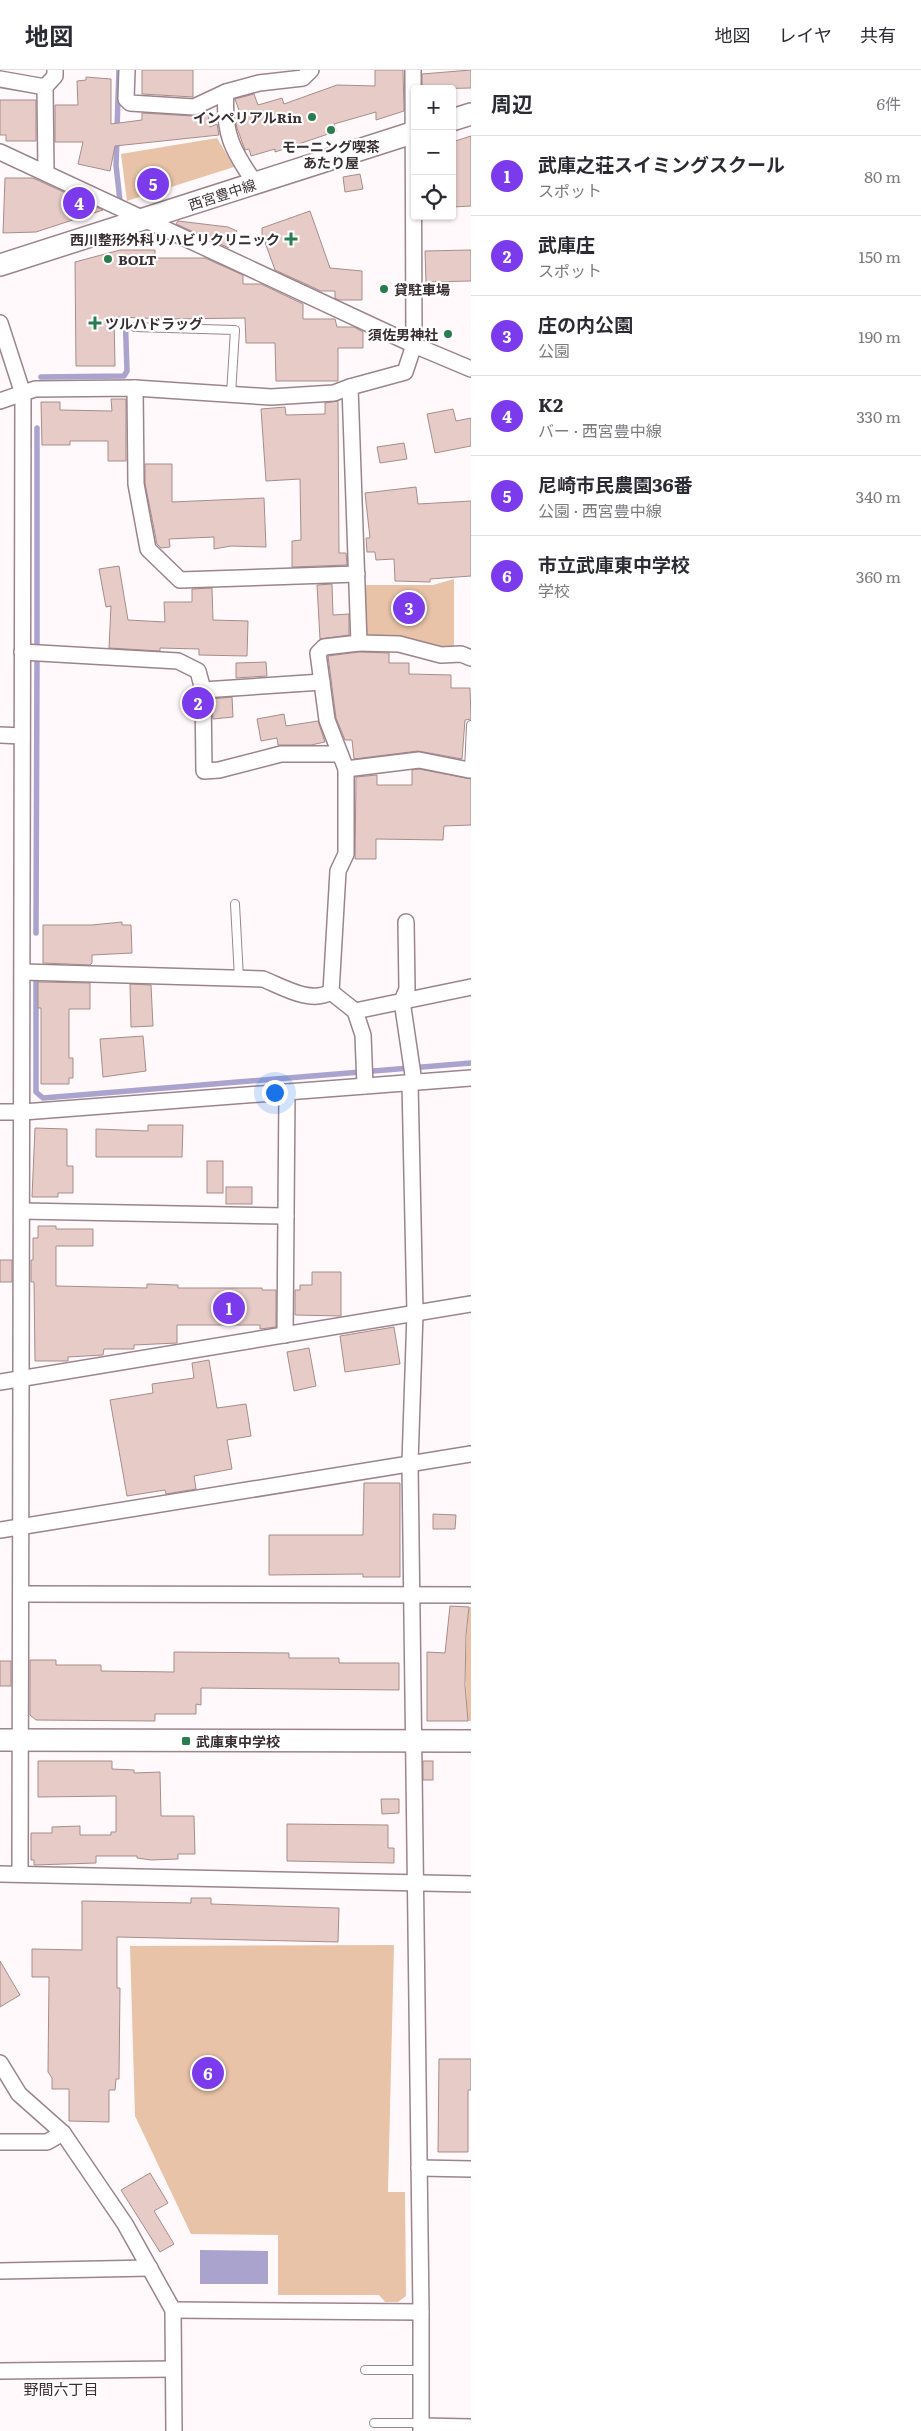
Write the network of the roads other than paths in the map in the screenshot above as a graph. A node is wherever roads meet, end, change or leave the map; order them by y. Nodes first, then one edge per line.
1 (55, 70) edge
2 (127, 70) edge
3 (311, 70) edge
4 (413, 70) edge
5 (0, 78) edge
6 (45, 87) junction
7 (226, 92) junction
8 (471, 114) edge
9 (456, 119) edge
10 (414, 130) edge
11 (411, 134) edge
12 (0, 152) edge
13 (46, 173) junction
14 (414, 175) edge
15 (254, 183) junction
16 (144, 219) junction
17 (0, 264) edge
18 (0, 323) edge
19 (135, 327) dead end
20 (414, 346) junction
21 (471, 369) edge
22 (350, 386) junction
23 (135, 388) junction
24 (23, 394) junction
25 (231, 394) junction
26 (0, 401) edge
27 (357, 574) junction
28 (359, 643) junction
29 (22, 652) junction
30 (471, 658) edge
31 (322, 682) junction
32 (203, 690) junction
33 (471, 725) edge
34 (0, 735) edge
35 (22, 736) junction
36 (340, 754) junction
37 (346, 769) junction
38 (469, 770) joint
39 (235, 904) dead end
40 (406, 922) dead end
41 (23, 972) junction
42 (239, 978) junction
43 (471, 987) edge
44 (331, 992) junction
45 (402, 1001) junction
46 (355, 1011) junction
47 (412, 1075) junction
48 (365, 1076) junction
49 (471, 1078) edge
50 (287, 1092) junction
51 (0, 1112) edge
52 (23, 1112) junction
53 (22, 1211) junction
54 (286, 1216) junction
55 (471, 1304) edge
56 (415, 1313) junction
57 (285, 1335) junction
58 (21, 1379) junction
59 (0, 1382) edge
60 (471, 1454) edge
61 (410, 1463) junction
62 (22, 1527) junction
63 (0, 1530) edge
64 (413, 1593) junction
65 (21, 1594) junction
66 (471, 1595) edge
67 (10, 1740) edge
68 (413, 1740) junction
69 (471, 1741) edge
70 (0, 1874) edge
71 (20, 1874) junction
72 (414, 1883) junction
73 (471, 1884) edge
74 (0, 2063) edge
75 (63, 2133) junction
76 (0, 2142) edge
77 (419, 2168) junction
78 (471, 2169) edge
79 (150, 2268) junction
80 (0, 2272) edge
81 (173, 2310) junction
82 (421, 2312) junction
83 (173, 2369) junction
84 (365, 2370) dead end
85 (421, 2370) junction
86 (0, 2371) edge
87 (374, 2423) dead end
88 (421, 2427) edge
89 (471, 2427) edge
90 (174, 2431) edge

1 - 6 street
2 - 7 street
3 - 7 street
4 - 10 street
5 - 6 street
6 - 13 street
7 - 15 street
8 - 9 main road
11 - 15 main road, 西宮豊中線
12 - 13 street
13 - 16 street
14 - 20 street
15 - 16 main road, 西宮豊中線
16 - 17 main road, 西宮豊中線
16 - 20 street
18 - 24 street
19 - 25 lane
20 - 21 street
20 - 22 street
22 - 25 street
22 - 27 street
23 - 24 street
23 - 25 street
23 - 27 street
24 - 26 street
24 - 29 street
27 - 28 street
28 - 30 street
28 - 31 street
29 - 32 street
29 - 35 street
31 - 32 street
31 - 36 street
32 - 36 street
33 - 38 lane
34 - 35 street
35 - 41 street
36 - 37 street
37 - 38 street
37 - 44 street
39 - 42 lane
40 - 45 street
41 - 42 street
41 - 52 street
42 - 44 street
43 - 45 street
44 - 46 street
45 - 46 street
45 - 47 street
46 - 48 street
47 - 48 street
47 - 49 street
47 - 56 street
48 - 50 street
50 - 52 street
50 - 54 street
51 - 52 street
52 - 53 street
53 - 54 street
53 - 58 street
54 - 57 street
55 - 56 street
56 - 57 street
56 - 61 street
57 - 58 street
58 - 59 street
58 - 62 street
60 - 61 street
61 - 62 street
61 - 64 street
62 - 63 street
62 - 65 street
64 - 65 street
64 - 66 street
64 - 68 street
65 - 67 street
67 - 68 main road
67 - 71 street
68 - 69 main road
68 - 72 street
70 - 71 street
71 - 72 street
72 - 73 street
72 - 77 street
74 - 75 street
75 - 76 street
75 - 79 street
77 - 78 street
77 - 82 street
79 - 80 street
79 - 81 street
81 - 82 street
81 - 83 street
82 - 85 street
83 - 86 street
83 - 90 street
84 - 85 lane
85 - 88 street
87 - 88 lane
88 - 89 street

